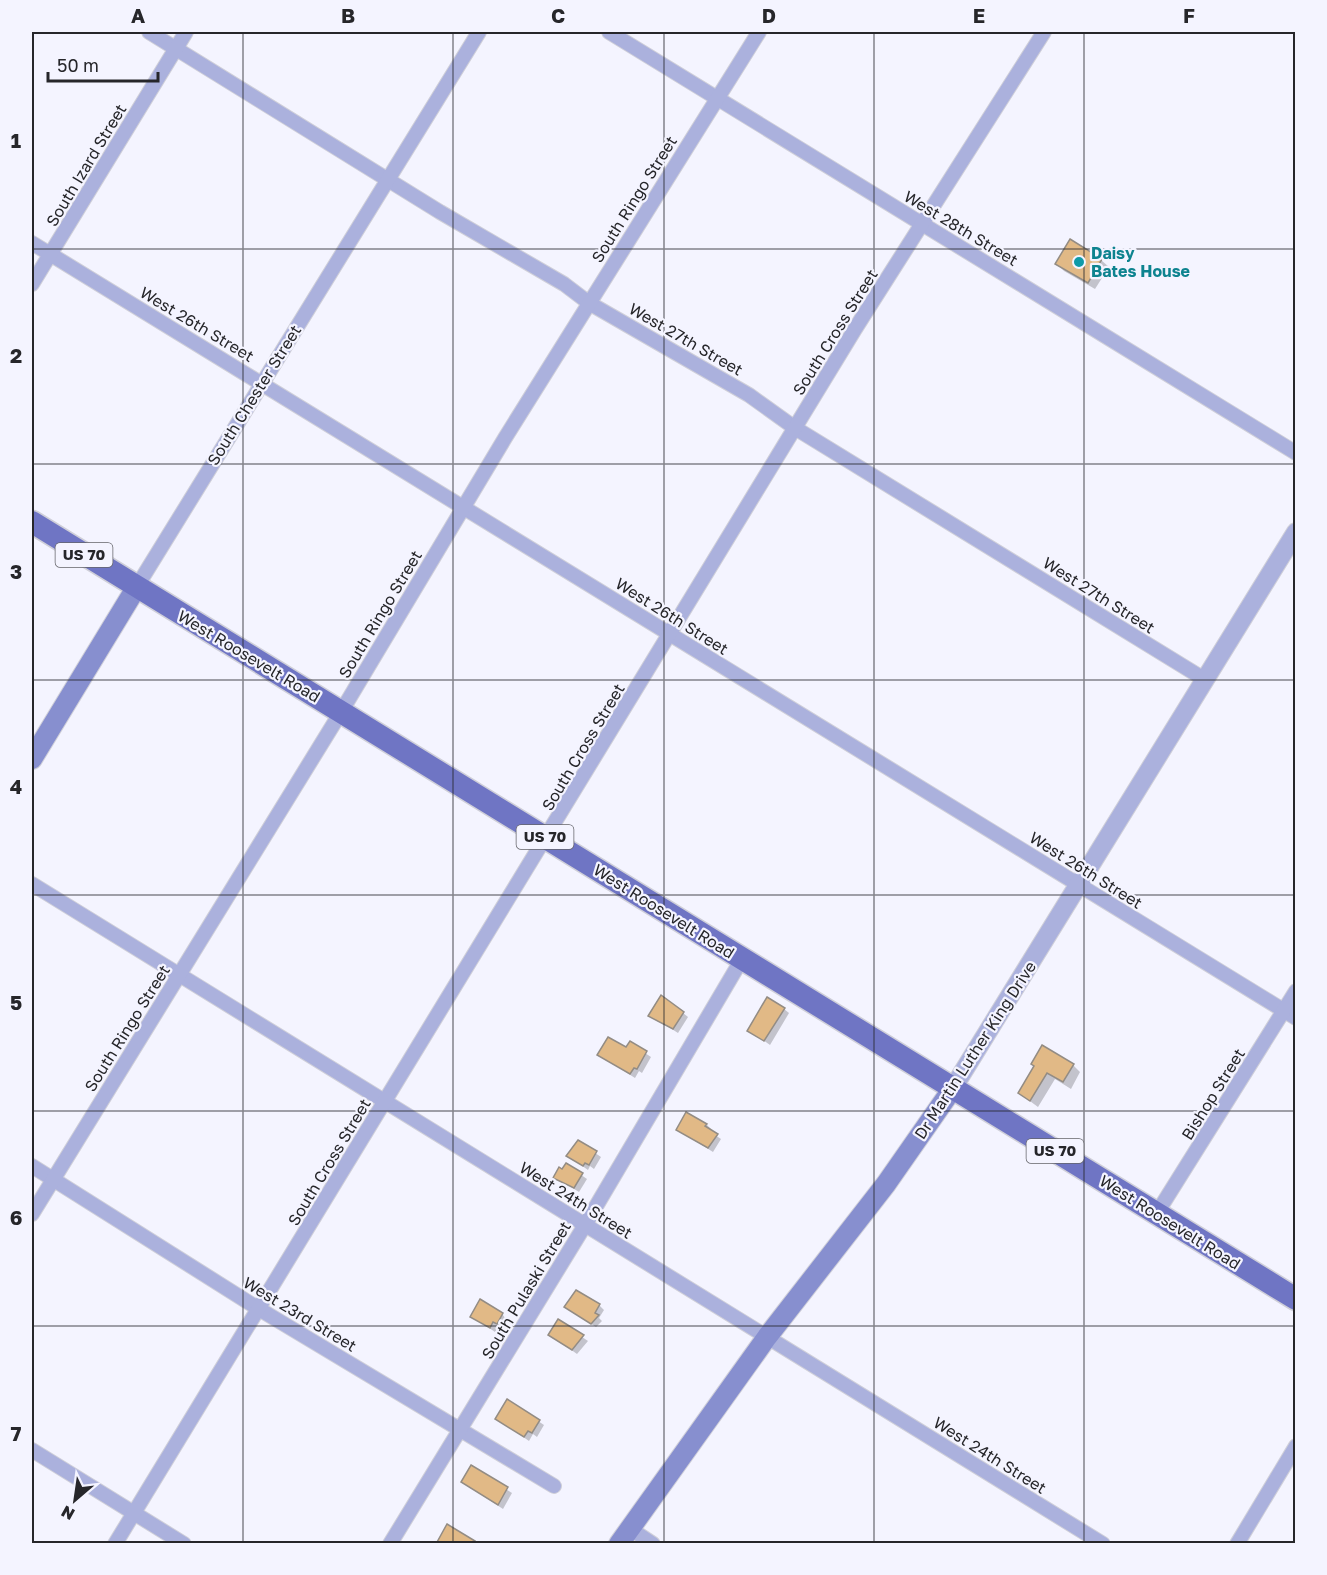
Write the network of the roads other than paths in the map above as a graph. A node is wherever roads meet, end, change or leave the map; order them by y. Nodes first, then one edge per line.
1 (149, 32) edge
2 (186, 32) edge
3 (479, 32) edge
4 (609, 32) edge
5 (759, 32) edge
6 (1044, 32) edge
7 (176, 48) junction
8 (716, 98) junction
9 (388, 179) junction
10 (922, 225) junction
11 (32, 243) edge
12 (50, 254) junction
13 (32, 284) edge
14 (589, 303) junction
15 (261, 383) junction
16 (795, 428) junction
17 (1296, 453) edge
18 (463, 507) junction
19 (32, 522) edge
20 (1296, 532) edge
21 (136, 588) junction
22 (671, 634) junction
23 (1204, 679) junction
24 (341, 712) junction
25 (32, 759) edge
26 (546, 838) junction
27 (32, 884) edge
28 (1080, 885) junction
29 (742, 959) junction
30 (180, 976) junction
31 (1296, 991) edge
32 (1290, 1014) edge
33 (953, 1088) junction
34 (384, 1101) junction
35 (32, 1166) edge
36 (52, 1180) junction
37 (1157, 1213) junction
38 (32, 1214) edge
39 (585, 1225) junction
40 (1296, 1299) edge
41 (259, 1309) junction
42 (767, 1337) junction
43 (460, 1430) junction
44 (1296, 1446) edge
45 (32, 1450) edge
46 (554, 1486) dead end
47 (134, 1513) junction
48 (624, 1536) edge
49 (115, 1544) edge
50 (184, 1544) edge
51 (390, 1544) edge
52 (653, 1544) edge
53 (1103, 1544) edge
54 (1237, 1544) edge

1 - 7 street, West 27th Street
2 - 7 street, South Izard Street
3 - 9 street, South Chester Street
4 - 8 street, West 28th Street
5 - 8 street, South Ringo Street
6 - 10 street, South Cross Street
7 - 9 street, West 27th Street
7 - 12 street, South Izard Street
8 - 10 street, West 28th Street
8 - 14 street, South Ringo Street
9 - 14 street, West 27th Street
9 - 15 street, South Chester Street
10 - 16 street, South Cross Street
10 - 17 street, West 28th Street
11 - 12 street, West 26th Street
12 - 13 street, South Izard Street
12 - 15 street, West 26th Street
14 - 16 street, West 27th Street
14 - 18 street, South Ringo Street
15 - 18 street, West 26th Street
15 - 21 street, South Chester Street
16 - 22 street, South Cross Street
16 - 23 street, West 27th Street
18 - 22 street, West 26th Street
18 - 24 street, South Ringo Street
19 - 21 main road, West Roosevelt Road / US 70
20 - 23 street, Dr Martin Luther King Drive
21 - 24 main road, West Roosevelt Road / US 70
21 - 25 main road, South Chester Street
22 - 26 street, South Cross Street
22 - 28 street, West 26th Street
23 - 28 street, Dr Martin Luther King Drive
24 - 26 main road, West Roosevelt Road / US 70
24 - 30 street, South Ringo Street
26 - 29 main road, West Roosevelt Road / US 70
26 - 34 street, South Cross Street
27 - 30 street, West 24th Street
28 - 32 street, West 26th Street
28 - 33 street, Dr Martin Luther King Drive
29 - 33 main road, West Roosevelt Road / US 70
29 - 39 street, South Pulaski Street
30 - 34 street, West 24th Street
30 - 36 street, South Ringo Street
31 - 32 street, Bishop Street
32 - 37 street, Bishop Street
33 - 37 main road, West Roosevelt Road / US 70
33 - 42 main road, Dr Martin Luther King Drive
34 - 39 street, West 24th Street
34 - 41 street, South Cross Street
35 - 36 street, West 23rd Street
36 - 38 street, South Ringo Street
36 - 41 street, West 23rd Street
37 - 40 main road, West Roosevelt Road / US 70
39 - 42 street, West 24th Street
39 - 43 street, South Pulaski Street
41 - 43 street, West 23rd Street
41 - 47 street, South Cross Street
42 - 48 main road, Dr Martin Luther King Drive
42 - 53 street, West 24th Street
43 - 46 street, West 23rd Street
43 - 51 street, South Pulaski Street
44 - 54 street
45 - 47 street
47 - 49 street, South Cross Street
47 - 50 street
48 - 52 street

